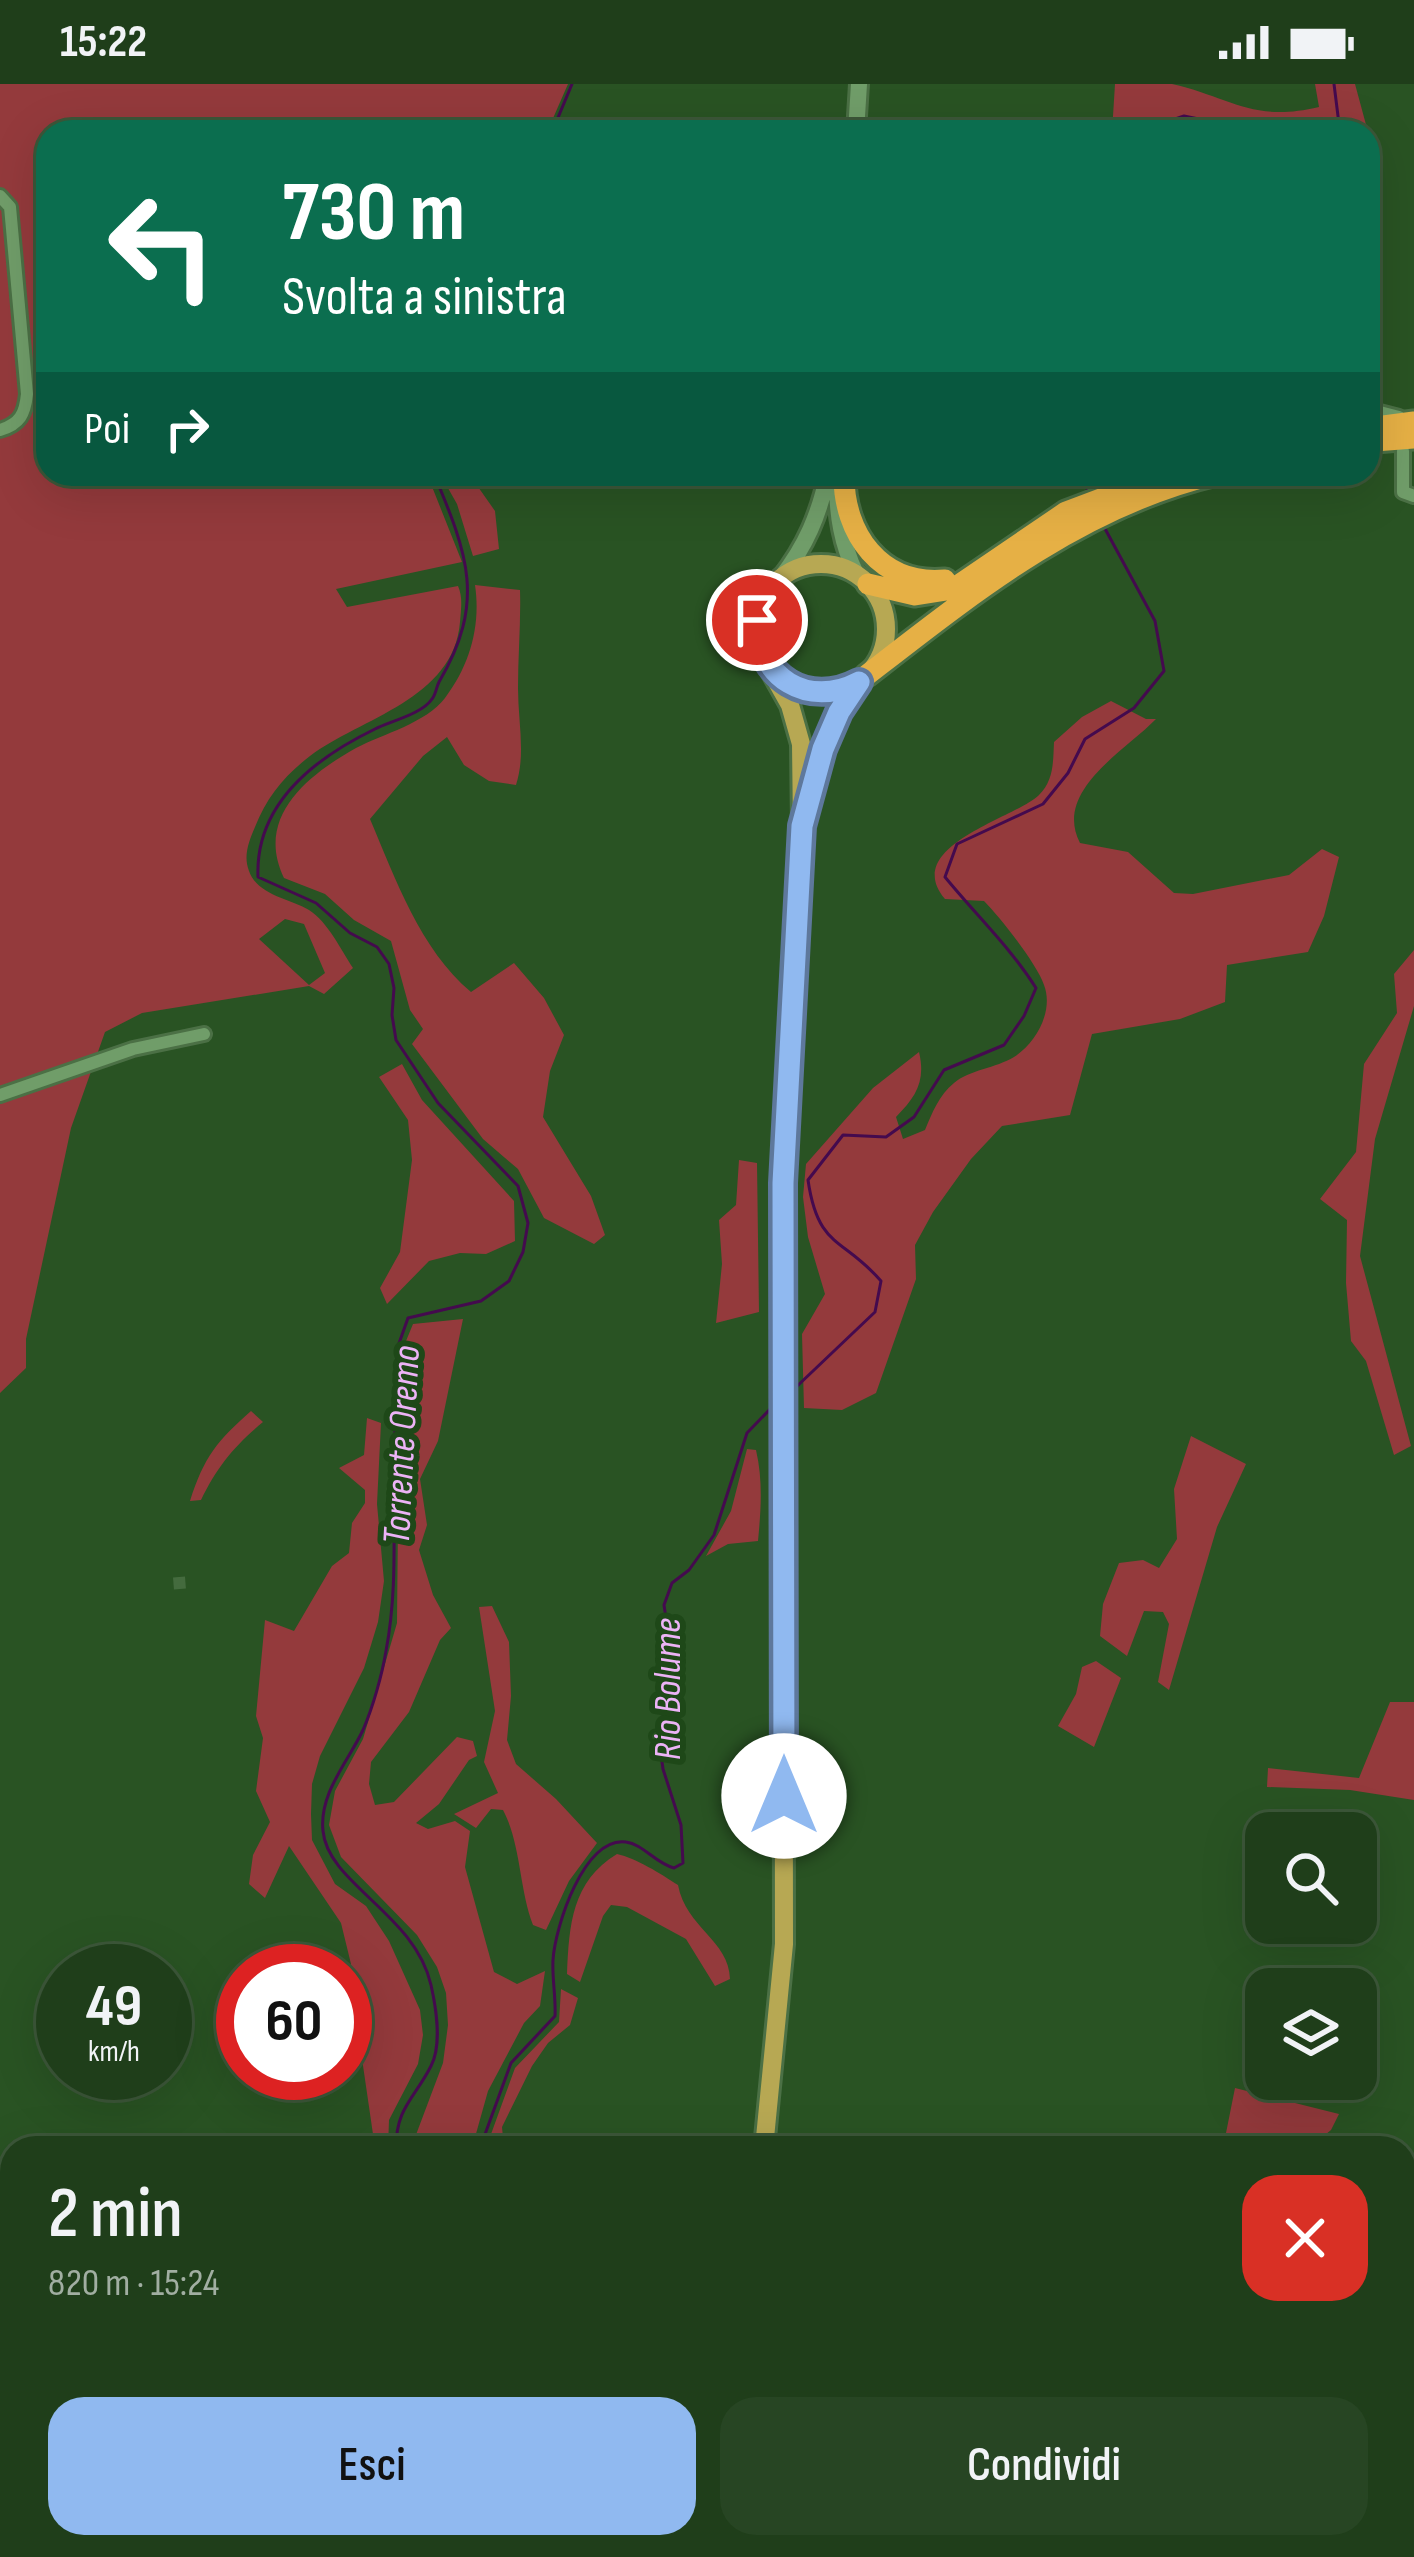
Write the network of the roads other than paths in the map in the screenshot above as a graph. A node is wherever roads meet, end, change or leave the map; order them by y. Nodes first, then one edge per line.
1 (859, 84) edge
2 (857, 120) edge
3 (0, 196) edge
4 (0, 430) edge
5 (1408, 445) edge
6 (832, 486) edge
7 (837, 486) edge
8 (840, 486) edge
9 (1142, 486) edge
10 (1170, 486) edge
11 (1414, 496) edge
12 (1109, 502) junction
13 (1072, 518) junction
14 (975, 574) junction
15 (780, 579) junction
16 (862, 579) junction
17 (768, 666) junction
18 (863, 679) junction
19 (802, 826) junction
20 (204, 1034) dead end
21 (0, 1095) edge
22 (765, 2136) edge

1 - 2 main road
3 - 4 street
5 - 11 street
6 - 15 main road
7 - 16 main road
8 - 14 highway
9 - 12 highway
10 - 12 highway
12 - 13 highway
13 - 14 highway
13 - 18 highway
14 - 16 highway
15 - 16 main road
15 - 17 main road
16 - 18 main road
17 - 18 main road
17 - 19 main road
18 - 19 main road
19 - 22 main road
20 - 21 street

